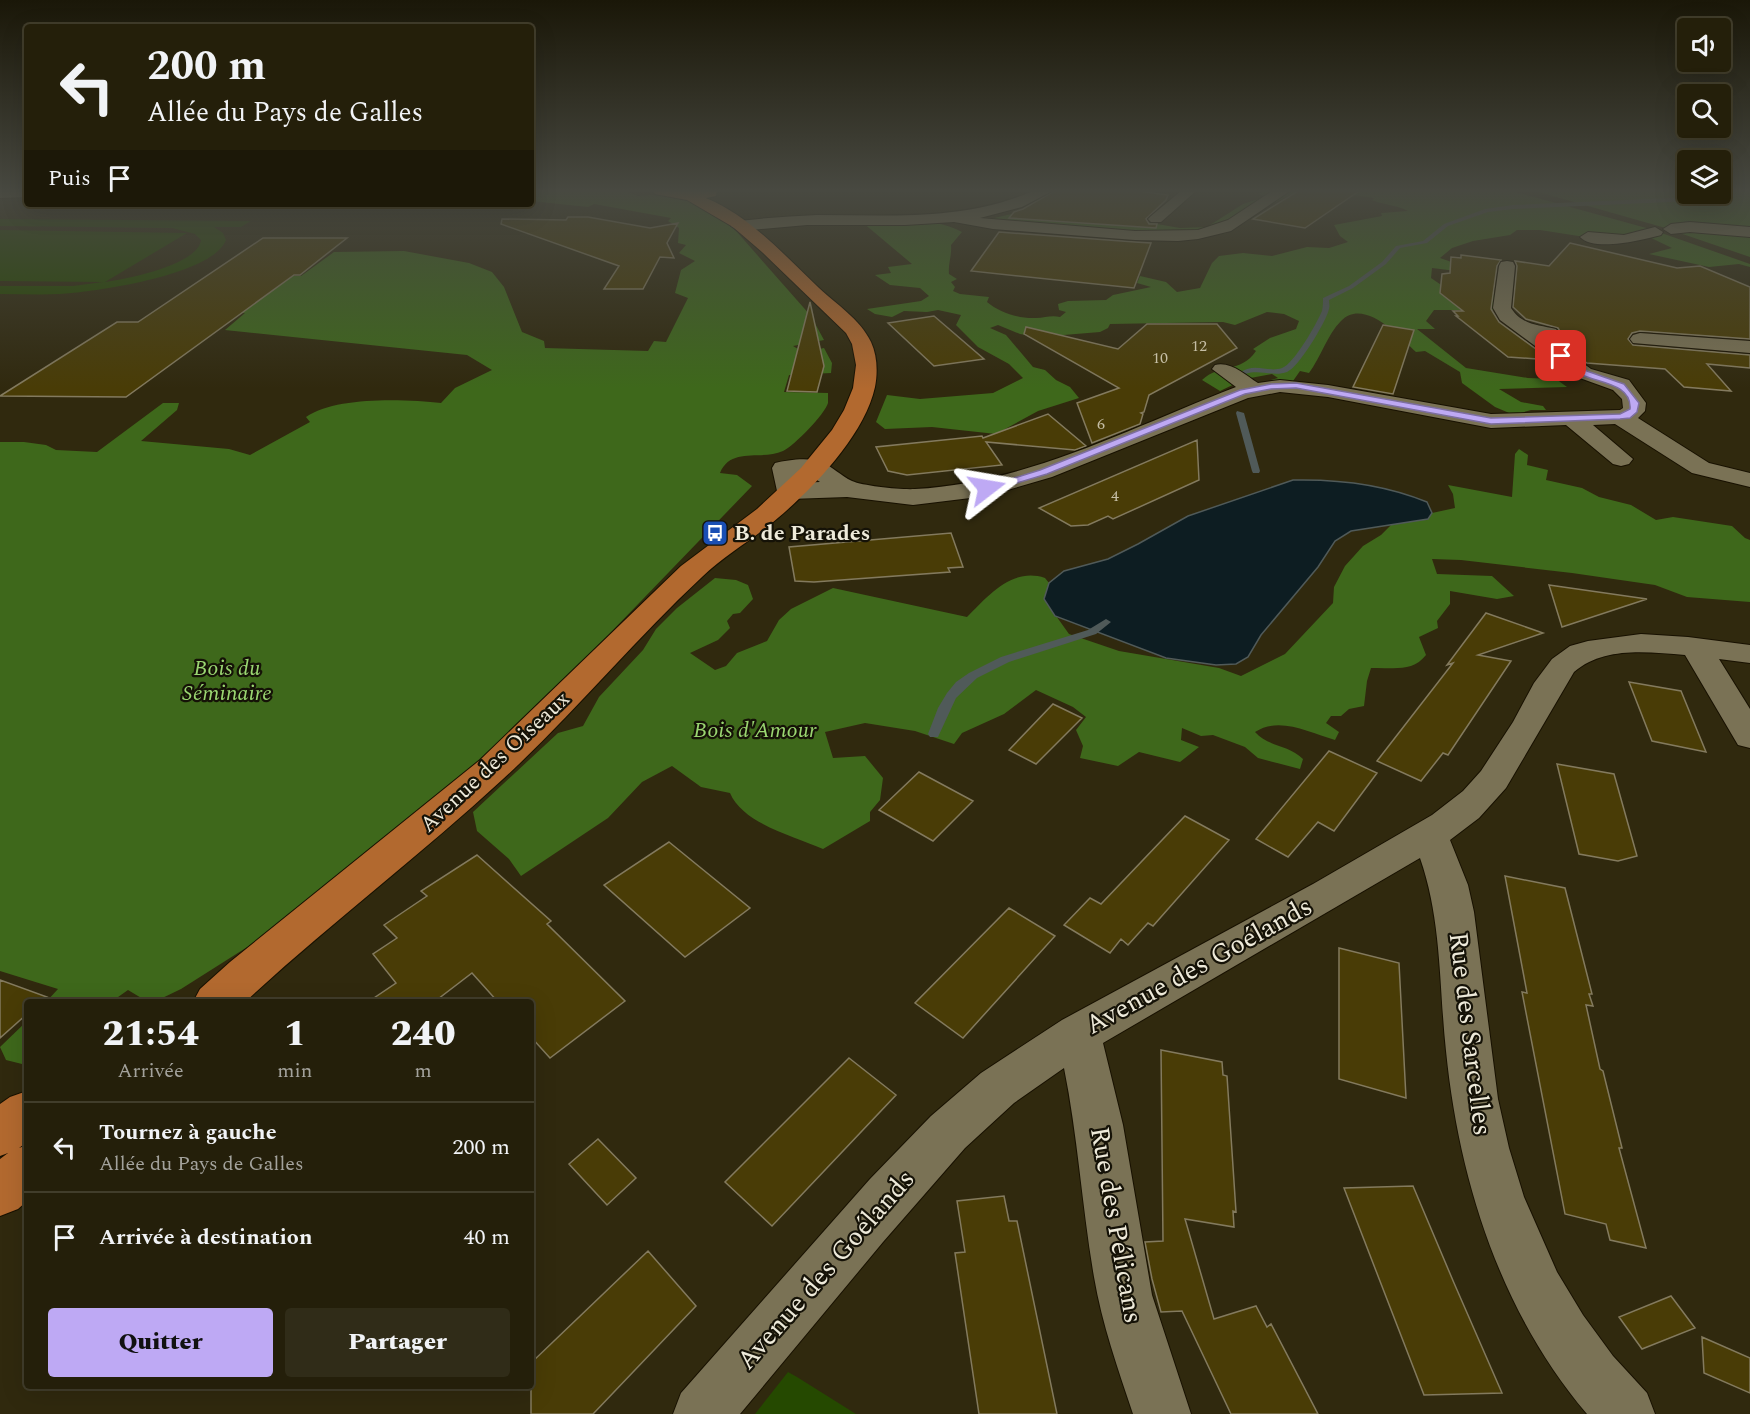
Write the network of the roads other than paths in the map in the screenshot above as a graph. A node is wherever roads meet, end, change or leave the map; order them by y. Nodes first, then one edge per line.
1 (777, 257) edge
2 (1507, 266) dead end
3 (832, 311) junction
4 (1527, 331) junction
5 (1549, 333) dead end
6 (1640, 339) dead end
7 (1750, 347) edge
8 (1222, 369) dead end
9 (1253, 389) junction
10 (1620, 417) junction
11 (1571, 418) junction
12 (810, 449) junction
13 (1622, 459) dead end
14 (787, 480) junction
15 (1750, 480) edge
16 (848, 489) junction
17 (1696, 647) junction
18 (1750, 654) edge
19 (1750, 737) edge
20 (1429, 835) junction
21 (267, 954) junction
22 (196, 999) edge
23 (218, 999) edge
24 (1078, 1034) junction
25 (24, 1115) edge
26 (0, 1133) edge
27 (24, 1171) edge
28 (0, 1191) edge
29 (702, 1414) edge
30 (1162, 1414) edge
31 (1626, 1414) edge

1 - 3 main road, Avenue des Oiseaux
2 - 4 street
3 - 12 main road, Avenue des Oiseaux
3 - 12 main road, Avenue des Oiseaux
4 - 5 street
4 - 10 street
6 - 7 street
8 - 9 street
9 - 11 street
9 - 16 street
10 - 11 street
10 - 15 street
11 - 13 street
12 - 14 main road, Avenue des Oiseaux
12 - 16 street
14 - 16 street
14 - 21 main road, Avenue des Oiseaux
17 - 18 street, Avenue des Goélands
17 - 19 street
17 - 20 street, Avenue des Goélands
20 - 24 street, Avenue des Goélands
20 - 31 street, Rue des Sarcelles
21 - 22 main road, Avenue des Oiseaux
21 - 23 main road, Avenue des Oiseaux
24 - 29 street, Avenue des Goélands
24 - 30 street, Rue des Pélicans
25 - 26 main road
27 - 28 main road

